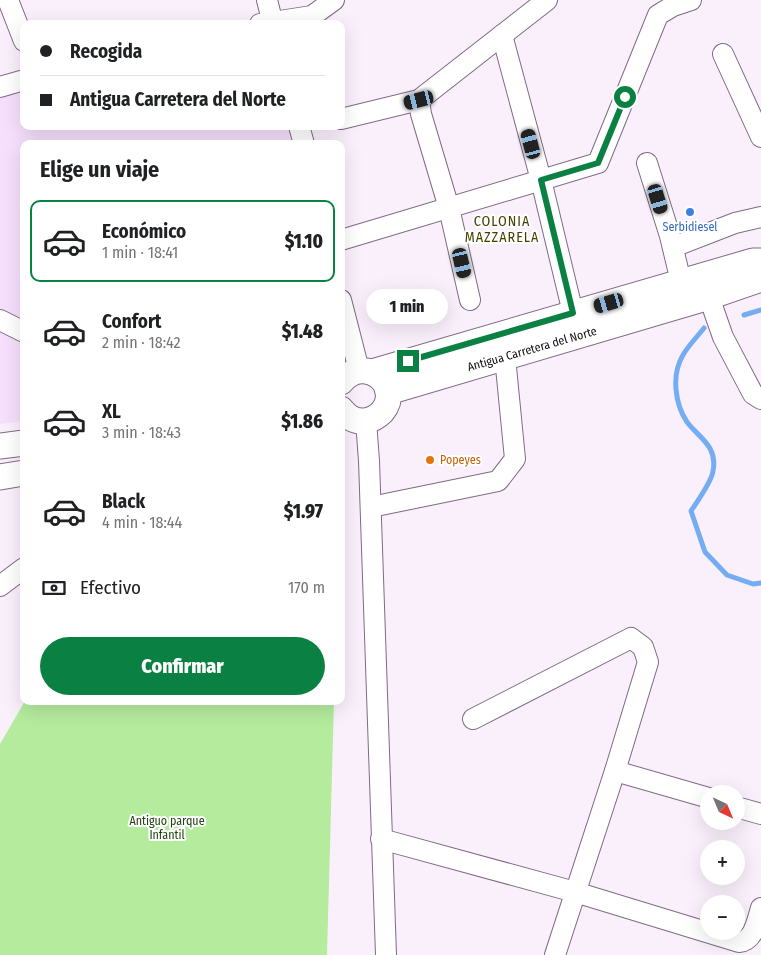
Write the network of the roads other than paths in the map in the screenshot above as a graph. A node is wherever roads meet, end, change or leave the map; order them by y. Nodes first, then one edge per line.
1 (8, 0) edge
2 (267, 0) edge
3 (334, 0) edge
4 (547, 0) edge
5 (691, 0) edge
6 (268, 20) edge
7 (287, 20) edge
8 (20, 31) edge
9 (502, 35) junction
10 (723, 54) dead end
11 (20, 81) edge
12 (0, 87) edge
13 (419, 100) junction
14 (345, 119) edge
15 (761, 137) edge
16 (647, 163) dead end
17 (541, 180) junction
18 (449, 208) junction
19 (761, 217) edge
20 (345, 239) edge
21 (673, 247) junction
22 (761, 261) edge
23 (761, 279) edge
24 (681, 282) junction
25 (709, 297) junction
26 (470, 300) dead end
27 (573, 313) junction
28 (345, 318) edge
29 (0, 320) edge
30 (20, 330) edge
31 (505, 357) junction
32 (357, 374) edge
33 (388, 392) junction
34 (761, 399) edge
35 (345, 414) edge
36 (366, 421) junction
37 (20, 444) edge
38 (0, 446) edge
39 (20, 474) edge
40 (0, 477) edge
41 (370, 507) junction
42 (20, 571) edge
43 (0, 586) edge
44 (473, 719) dead end
45 (615, 771) junction
46 (700, 795) edge
47 (745, 809) edge
48 (761, 814) edge
49 (381, 839) junction
50 (575, 892) junction
51 (761, 908) edge
52 (386, 955) edge
53 (555, 955) edge

1 - 8 street
2 - 6 street
3 - 7 street
4 - 9 street
5 - 17 street
9 - 13 street
9 - 17 street
10 - 15 street
11 - 12 street
13 - 14 street
13 - 18 street
16 - 21 street
17 - 18 street
17 - 27 street
18 - 20 street
18 - 26 street
19 - 21 street
21 - 24 street
22 - 24 main road, Antigua Carretera del Norte
23 - 25 main road, Antigua Carretera del Norte
24 - 27 main road, Antigua Carretera del Norte
25 - 31 main road, Antigua Carretera del Norte
25 - 34 street
27 - 32 main road, Antigua Carretera del Norte
28 - 32 street
29 - 30 street
31 - 33 main road, Antigua Carretera del Norte
31 - 41 street
32 - 33 main road
33 - 36 main road
35 - 36 main road
36 - 41 street
37 - 38 main road
39 - 40 main road
41 - 49 street
42 - 43 street
44 - 45 street
45 - 46 street
45 - 50 street
47 - 48 street
49 - 50 street
49 - 52 street
50 - 51 street
50 - 53 street

